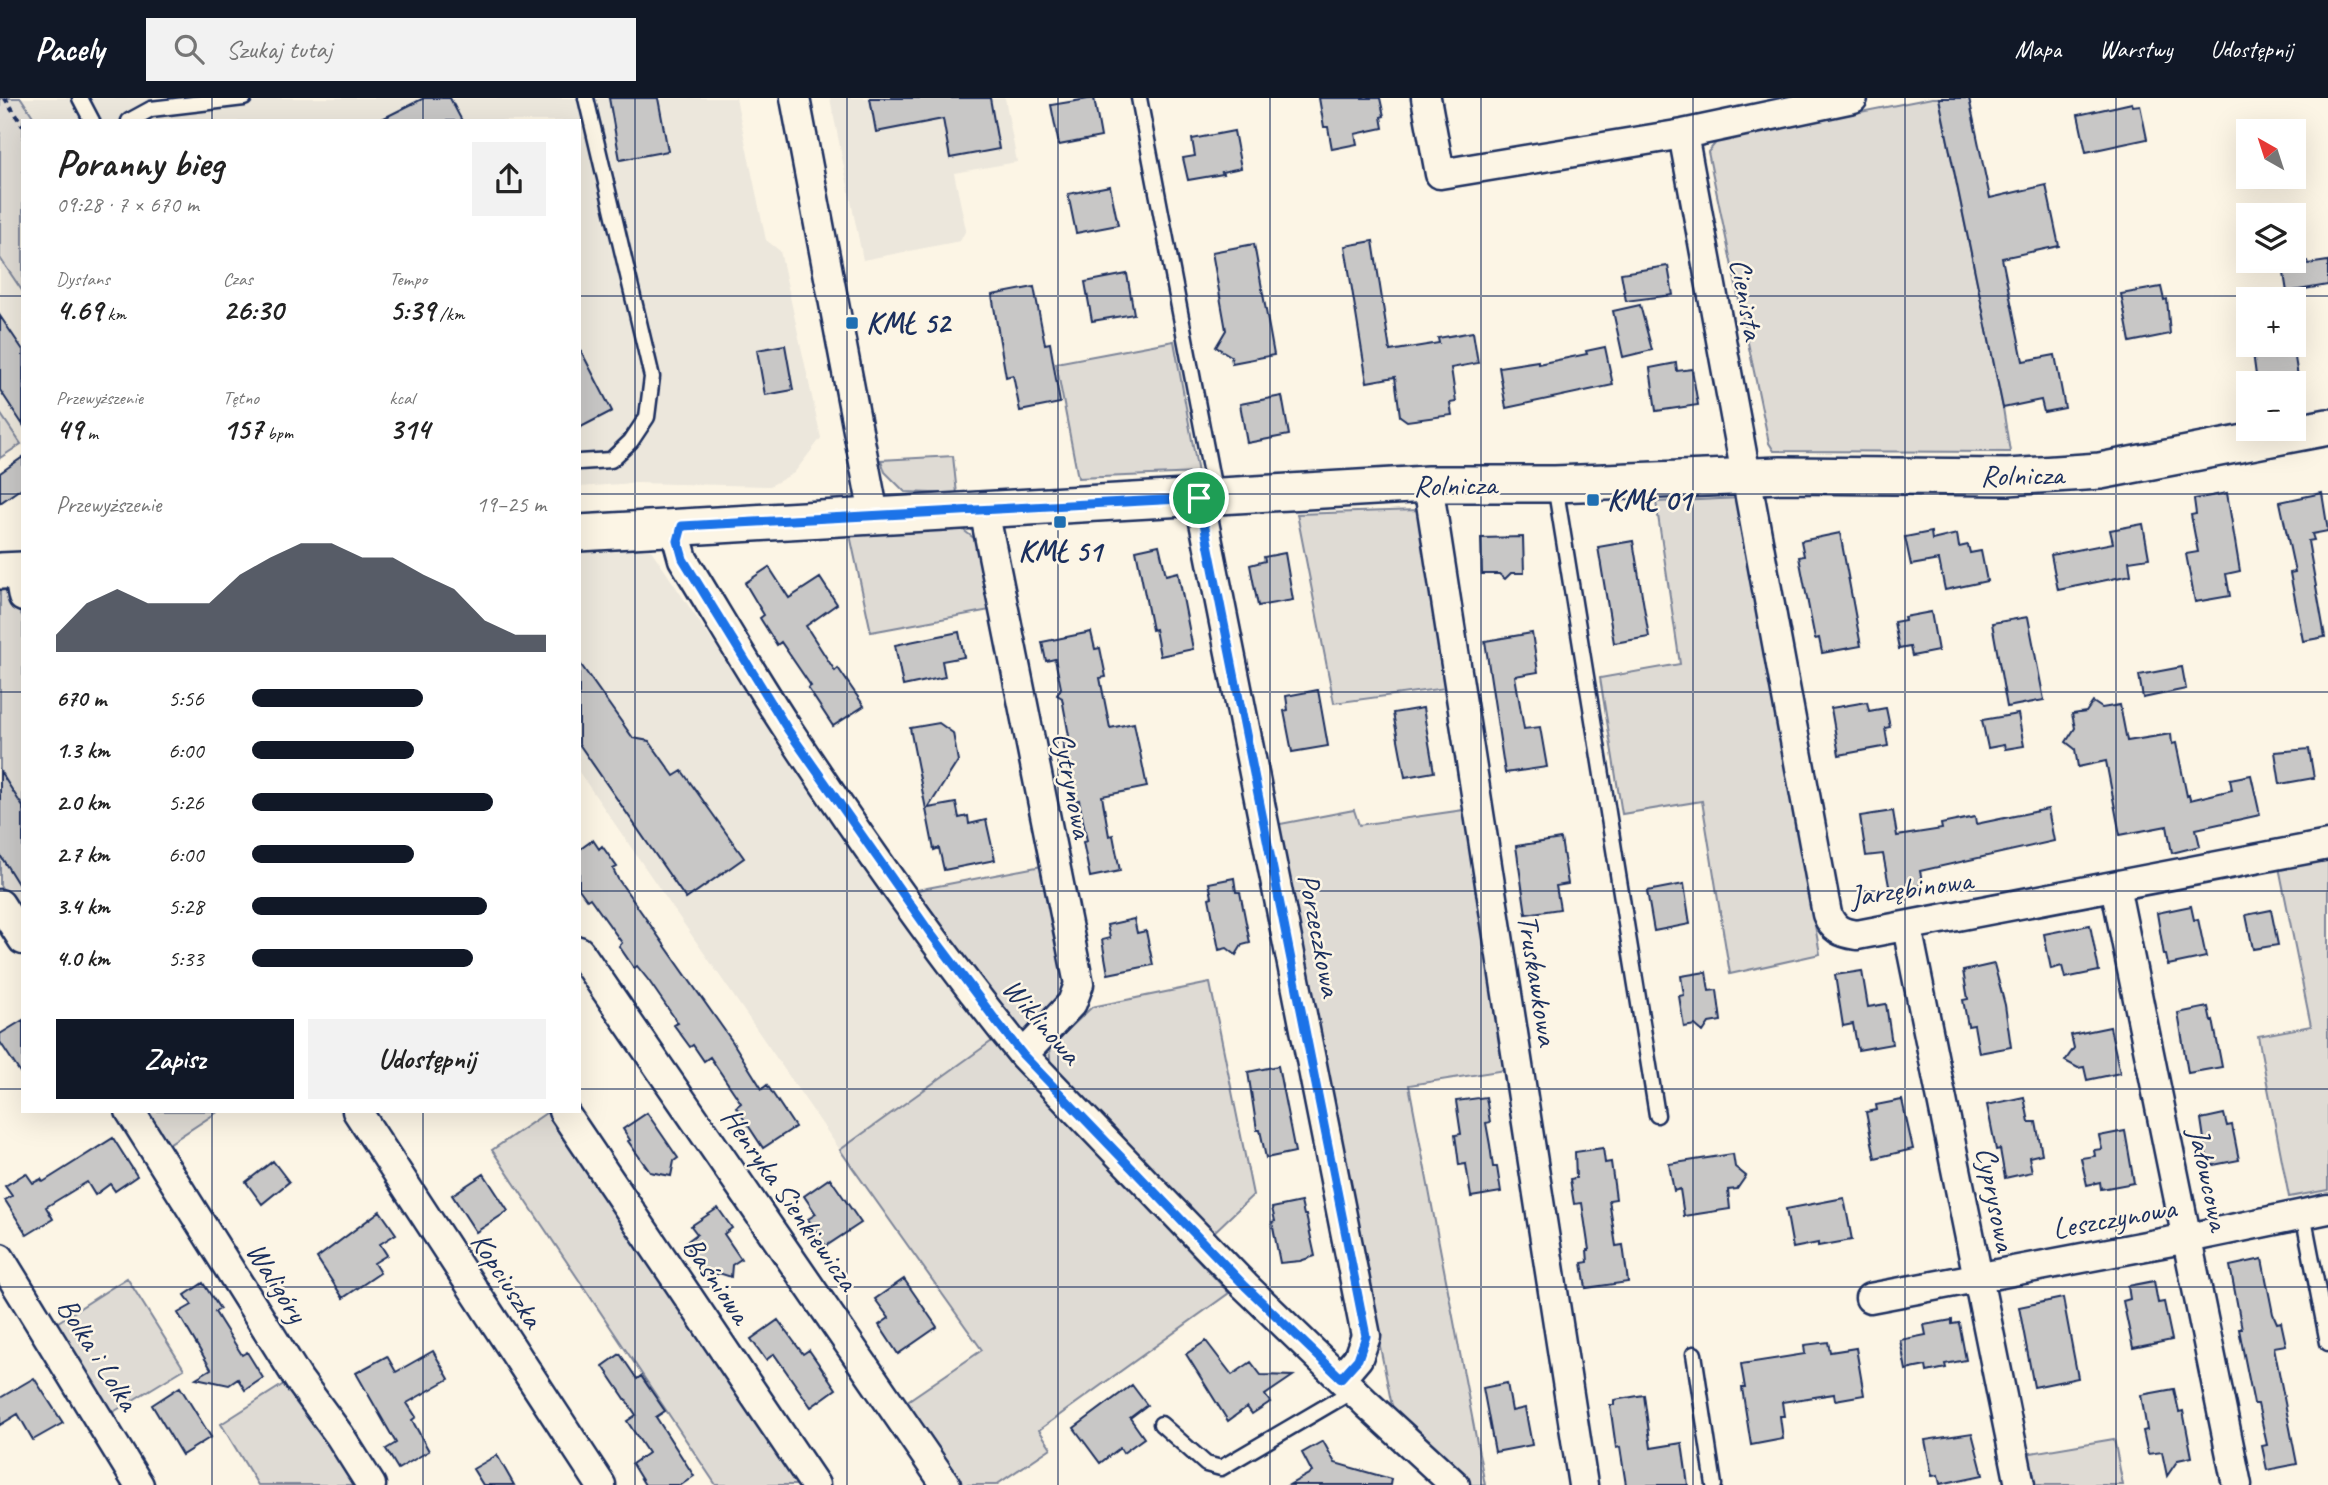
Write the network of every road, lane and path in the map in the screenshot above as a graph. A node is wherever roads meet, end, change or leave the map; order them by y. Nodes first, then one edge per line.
1 (5, 98) edge
2 (80, 98) edge
3 (244, 98) edge
4 (586, 98) edge
5 (795, 98) edge
6 (1139, 98) edge
7 (1426, 98) edge
8 (1843, 99) edge
9 (91, 119) edge
10 (133, 119) edge
11 (21, 123) edge
12 (1683, 134) junction
13 (2328, 427) edge
14 (581, 462) edge
15 (1746, 476) junction
16 (1428, 484) junction
17 (1555, 484) junction
18 (1207, 497) junction
19 (984, 510) junction
20 (874, 515) junction
21 (682, 526) junction
22 (581, 533) edge
23 (2328, 845) edge
24 (2115, 886) junction
25 (0, 904) edge
26 (1907, 926) junction
27 (21, 937) edge
28 (581, 954) edge
29 (1023, 1055) junction
30 (131, 1113) edge
31 (357, 1113) edge
32 (564, 1113) edge
33 (1657, 1115) dead end
34 (2316, 1212) edge
35 (2188, 1238) junction
36 (0, 1258) edge
37 (1978, 1276) junction
38 (1870, 1298) dead end
39 (2328, 1343) edge
40 (1693, 1354) dead end
41 (1347, 1384) junction
42 (1161, 1424) dead end
43 (139, 1485) edge
44 (371, 1485) edge
45 (601, 1485) edge
46 (815, 1485) edge
47 (946, 1485) edge
48 (1455, 1485) edge
49 (1583, 1485) edge
50 (1714, 1485) edge
51 (2020, 1485) edge
52 (2237, 1485) edge

1 - 11 path
2 - 9 lane
3 - 10 lane
4 - 14 lane
5 - 20 street
6 - 18 lane
7 - 12 street
8 - 12 street
12 - 15 street, Cienista
13 - 15 street, Rolnicza
15 - 17 street, Rolnicza
15 - 26 street, Jarzębinowa
16 - 17 street, Rolnicza
16 - 18 street, Rolnicza
16 - 49 street, Truskawkowa
17 - 33 lane
18 - 19 street, Rolnicza
18 - 41 street, Porzeczkowa
19 - 20 street, Rolnicza
19 - 29 street, Cytrynowa
20 - 21 street, Rolnicza
21 - 22 street, Rolnicza
21 - 29 street, Wiklinowa
23 - 24 street, Jarzębinowa
24 - 26 street, Jarzębinowa
24 - 35 street, Jałowcowa
25 - 27 street
26 - 37 street, Cyprysowa
28 - 47 street, Henryka Sienkiewicza
29 - 41 street, Wiklinowa
30 - 44 street, Waligóry
31 - 45 street, Kopciuszka
32 - 46 street, Baśniowa
34 - 35 street, Leszczynowa
34 - 39 lane
35 - 37 street, Leszczynowa
35 - 52 street, Jałowcowa
36 - 43 street, Bolka i Lolka
37 - 38 street, Leszczynowa
37 - 51 street, Cyprysowa
40 - 50 lane
41 - 42 lane
41 - 48 street, Wiklinowa

